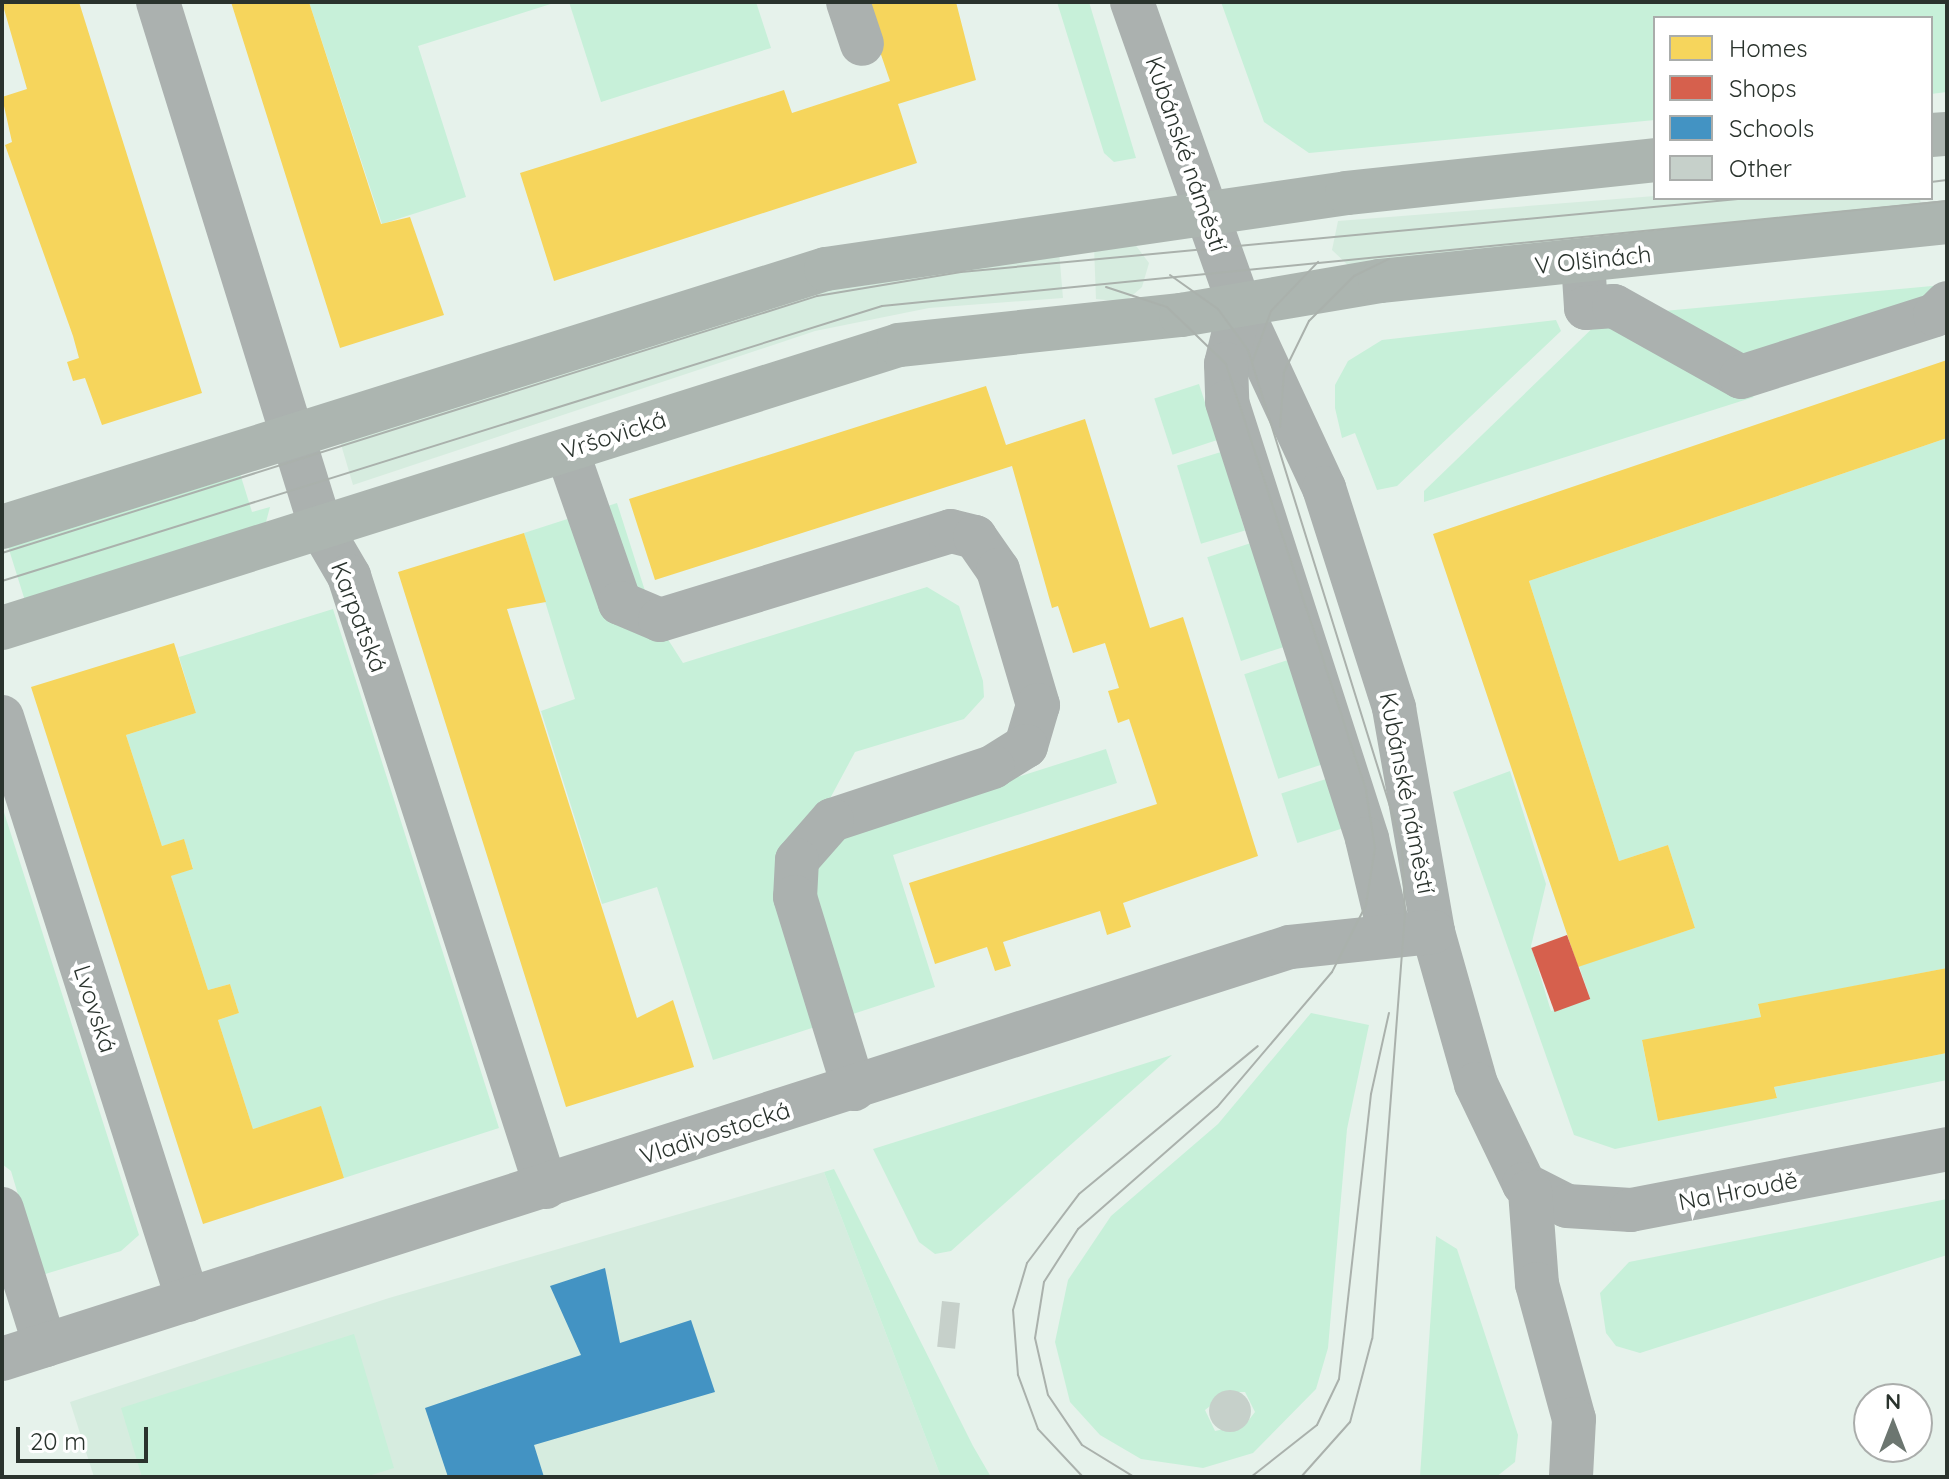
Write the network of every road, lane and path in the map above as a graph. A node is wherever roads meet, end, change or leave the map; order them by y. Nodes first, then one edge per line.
1 (158, 2) edge
2 (848, 2) edge
3 (1132, 2) edge
4 (862, 44) dead end
5 (1653, 160) edge
6 (1208, 216) junction
7 (1947, 222) edge
8 (1583, 261) junction
9 (1947, 303) edge
10 (1240, 307) junction
11 (292, 434) junction
12 (567, 451) junction
13 (2, 527) edge
14 (321, 528) junction
15 (2, 628) edge
16 (2, 717) edge
17 (18, 824) edge
18 (1433, 932) junction
19 (1390, 935) junction
20 (854, 1089) junction
21 (1947, 1149) edge
22 (546, 1187) junction
23 (1530, 1191) junction
24 (2, 1209) edge
25 (188, 1300) junction
26 (45, 1345) junction
27 (2, 1359) edge
28 (1571, 1477) edge

1 - 11 street, Karpatská
2 - 4 street
3 - 6 street, Kubánské náměstí
5 - 6 main road
6 - 10 street, Kubánské náměstí
6 - 11 main road
7 - 8 main road, V Olšinách
8 - 9 street
8 - 10 main road, V Olšinách
10 - 12 main road, Vršovická
10 - 18 street, Kubánské náměstí
10 - 19 street, Kubánské náměstí
11 - 13 main road
11 - 14 street, Karpatská
12 - 14 main road, Vršovická
12 - 20 street
14 - 15 main road, Vršovická
14 - 22 street, Karpatská
16 - 17 street, Lvovská
17 - 25 street, Lvovská
18 - 19 street, Vladivostocká
18 - 23 street, Kubánské náměstí
19 - 20 street, Vladivostocká
20 - 22 street, Vladivostocká
21 - 23 street, Na Hroudě
22 - 25 street, Vladivostocká
23 - 28 street
24 - 26 street
25 - 26 street, Vladivostocká
26 - 27 street, Vladivostocká

